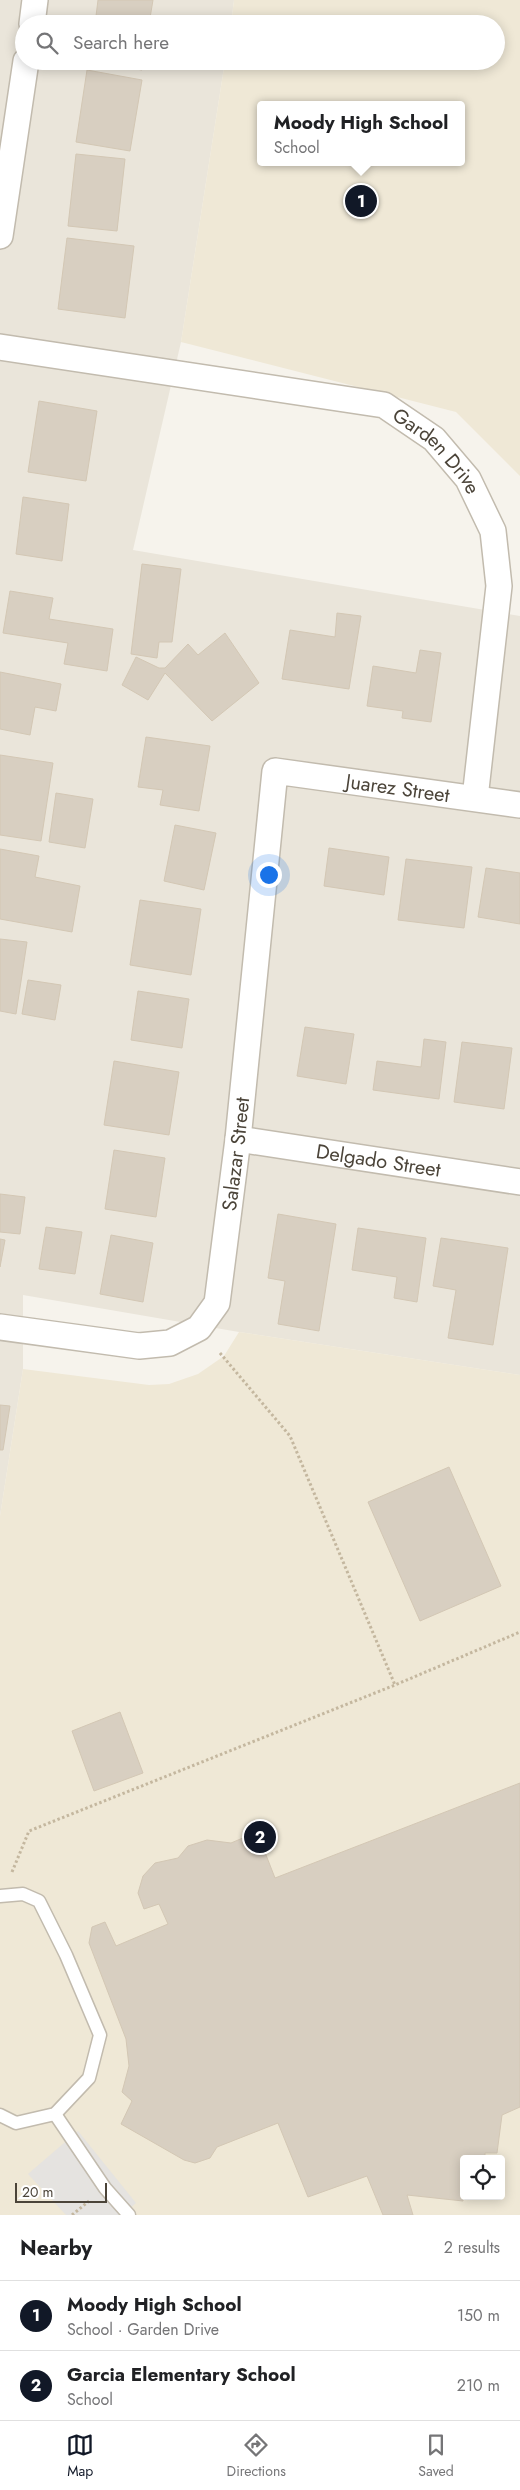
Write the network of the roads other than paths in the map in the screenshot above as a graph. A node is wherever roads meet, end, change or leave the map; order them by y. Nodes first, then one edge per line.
1 (35, 0) edge
2 (33, 15) edge
3 (25, 70) edge
4 (0, 236) edge
5 (0, 347) edge
6 (275, 772) joint
7 (475, 798) junction
8 (520, 805) edge
9 (238, 1139) junction
10 (520, 1182) edge
11 (0, 1327) edge
12 (1, 1896) edge
13 (55, 2114) junction
14 (0, 2115) edge
15 (129, 2215) edge

1 - 2 street
3 - 4 street
5 - 7 street, Garden Drive
6 - 7 street, Juarez Street
6 - 9 street, Salazar Street
7 - 8 street, Juarez Street
9 - 10 street, Delgado Street
9 - 11 street, Salazar Street
12 - 13 lane
13 - 14 lane
13 - 15 lane

